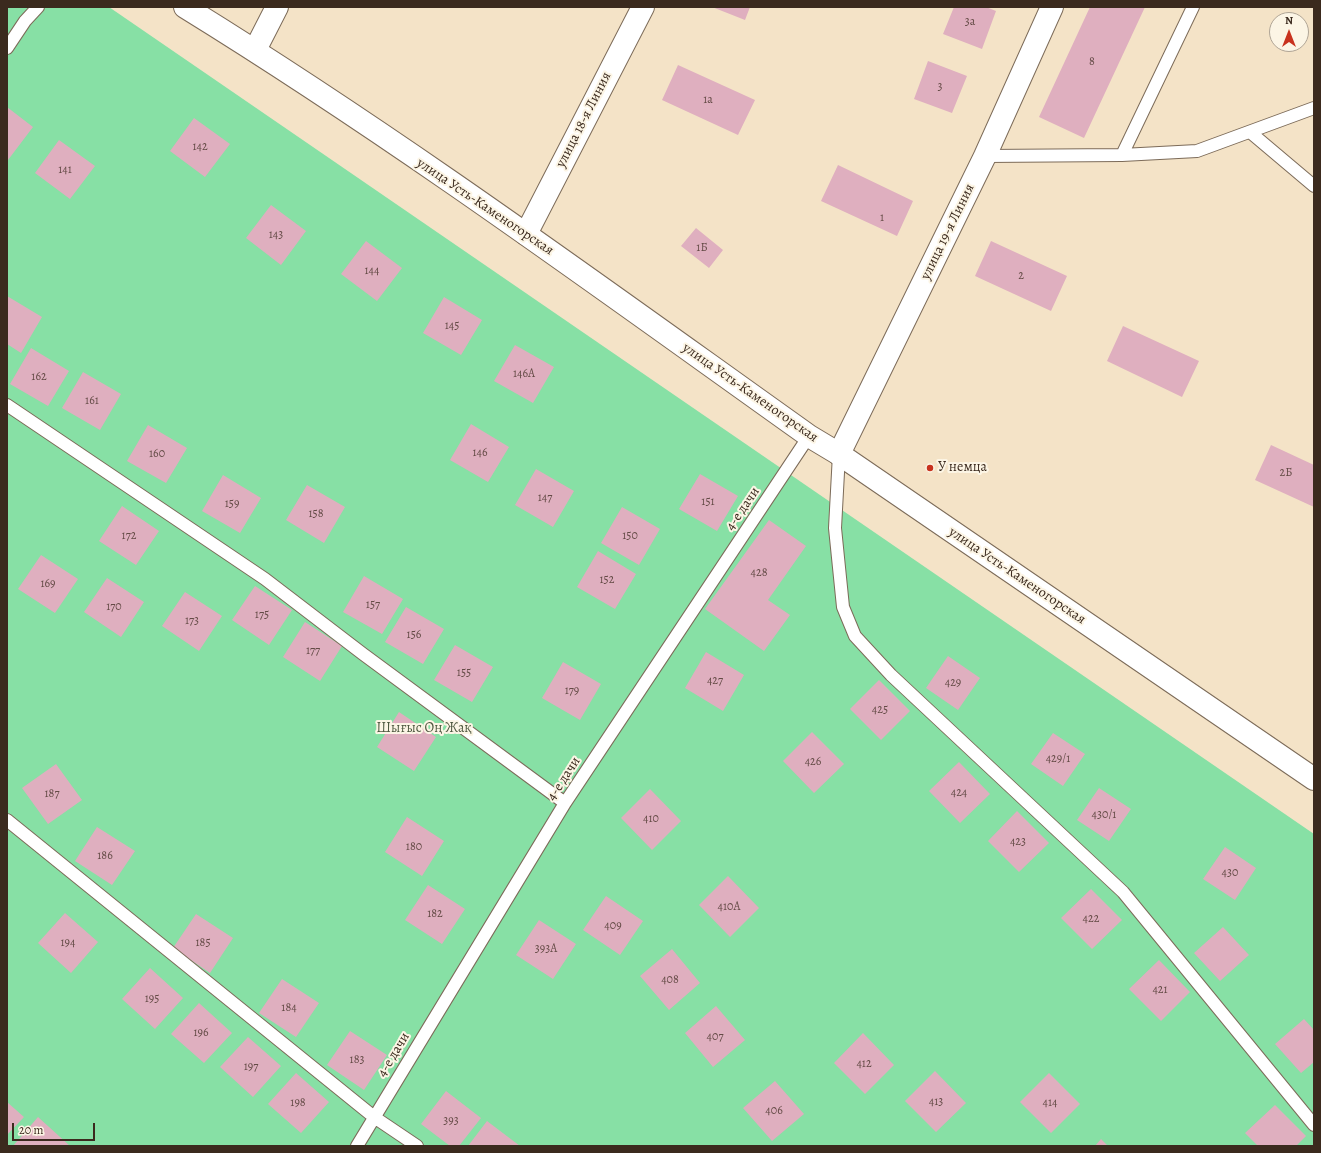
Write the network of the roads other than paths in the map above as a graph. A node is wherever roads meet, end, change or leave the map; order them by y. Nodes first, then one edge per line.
1 (38, 7) edge
2 (185, 7) edge
3 (277, 7) edge
4 (643, 7) edge
5 (1052, 7) edge
6 (1193, 7) edge
7 (7, 48) edge
8 (255, 50) junction
9 (1314, 108) edge
10 (1250, 132) junction
11 (1122, 155) junction
12 (985, 156) junction
13 (1314, 186) edge
14 (526, 234) junction
15 (7, 404) edge
16 (809, 436) junction
17 (839, 454) junction
18 (1314, 779) edge
19 (565, 804) junction
20 (7, 820) edge
21 (374, 1117) junction
22 (1314, 1125) edge
23 (357, 1146) edge
24 (416, 1146) edge

1 - 7 lane
2 - 8 street, улица Усть-Каменогорская
3 - 8 street
4 - 14 street, улица 18-я Линия
5 - 12 street, улица 19-я Линия
6 - 11 lane
8 - 14 street, улица Усть-Каменогорская
9 - 10 lane
10 - 11 lane
10 - 13 lane
11 - 12 lane
12 - 17 street, улица 19-я Линия
14 - 16 street, улица Усть-Каменогорская
15 - 19 lane
16 - 17 street, улица Усть-Каменогорская
16 - 19 lane, 4-е дачи
17 - 18 street, улица Усть-Каменогорская
17 - 22 lane
19 - 21 lane, 4-е дачи
20 - 21 lane
21 - 23 lane, 4-е дачи
21 - 24 lane

